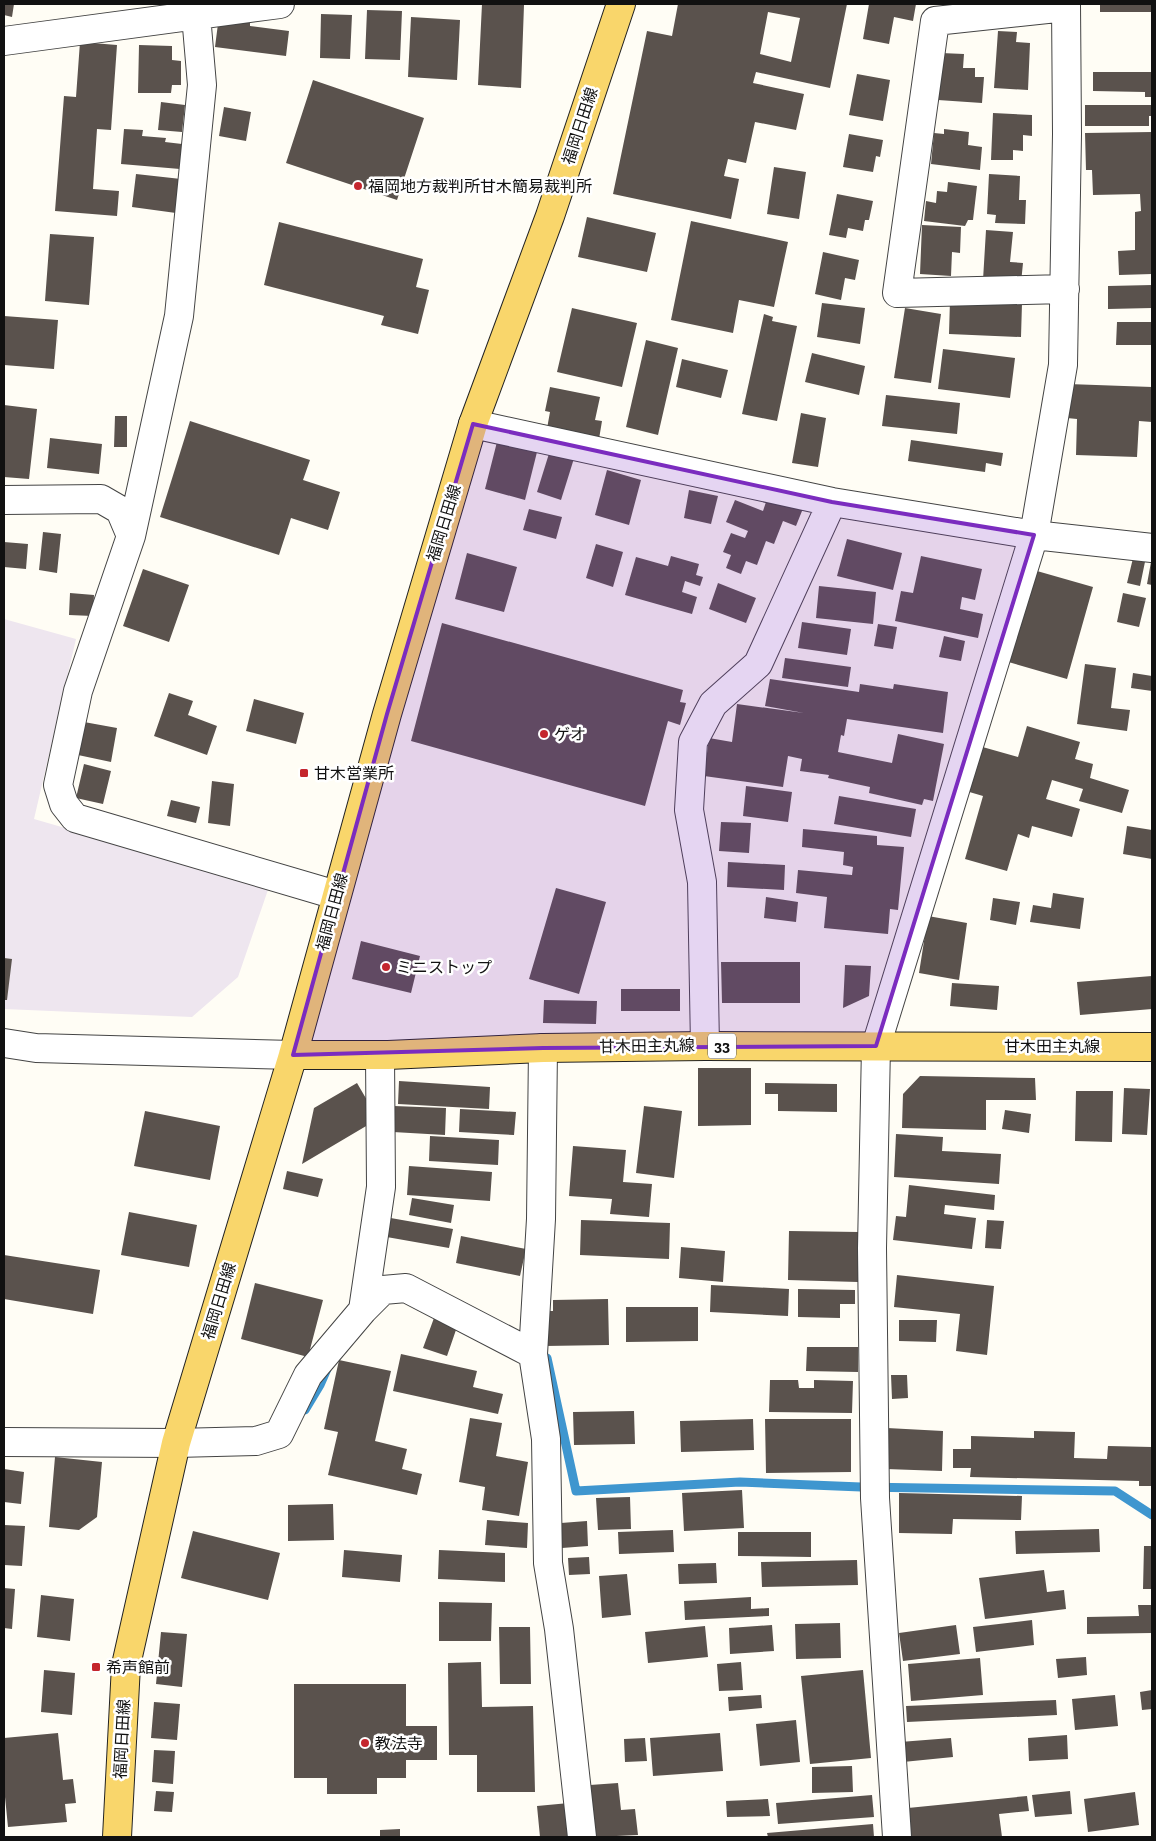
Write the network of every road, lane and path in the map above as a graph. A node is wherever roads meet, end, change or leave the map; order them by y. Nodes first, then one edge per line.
1 (280, 4) edge
2 (621, 4) edge
3 (1066, 6) edge
4 (196, 15) junction
5 (4, 41) edge
6 (1065, 289) junction
7 (473, 424) junction
8 (4, 500) edge
9 (832, 502) junction
10 (1034, 535) junction
11 (131, 536) junction
12 (1152, 548) edge
13 (336, 895) junction
14 (4, 1043) edge
15 (705, 1046) junction
16 (876, 1046) junction
17 (1152, 1047) edge
18 (544, 1048) junction
19 (293, 1055) junction
20 (380, 1055) junction
21 (363, 1310) junction
22 (533, 1354) junction
23 (4, 1442) edge
24 (176, 1443) junction
25 (113, 1837) edge
26 (117, 1837) edge
27 (582, 1837) edge
28 (897, 1837) edge

1 - 4 street
2 - 7 main road, 福岡日田線
3 - 6 street
3 - 6 street
4 - 5 street
4 - 11 street
6 - 10 street
7 - 9 street
7 - 13 main road, 福岡日田線
8 - 11 street
9 - 10 street
9 - 15 street
10 - 12 street
10 - 16 street
11 - 13 street
13 - 19 main road, 福岡日田線
14 - 19 street
15 - 16 main road, 甘木田主丸線 / 33
15 - 18 main road, 甘木田主丸線 / 33
16 - 17 main road, 甘木田主丸線 / 33
16 - 28 street
18 - 20 main road, 甘木田主丸線 / 33
18 - 22 street
19 - 20 main road, 甘木田主丸線 / 33
19 - 24 main road, 福岡日田線
20 - 21 street
21 - 22 street
21 - 24 street
22 - 27 street
23 - 24 street
24 - 26 main road, 福岡日田線
25 - 26 street

